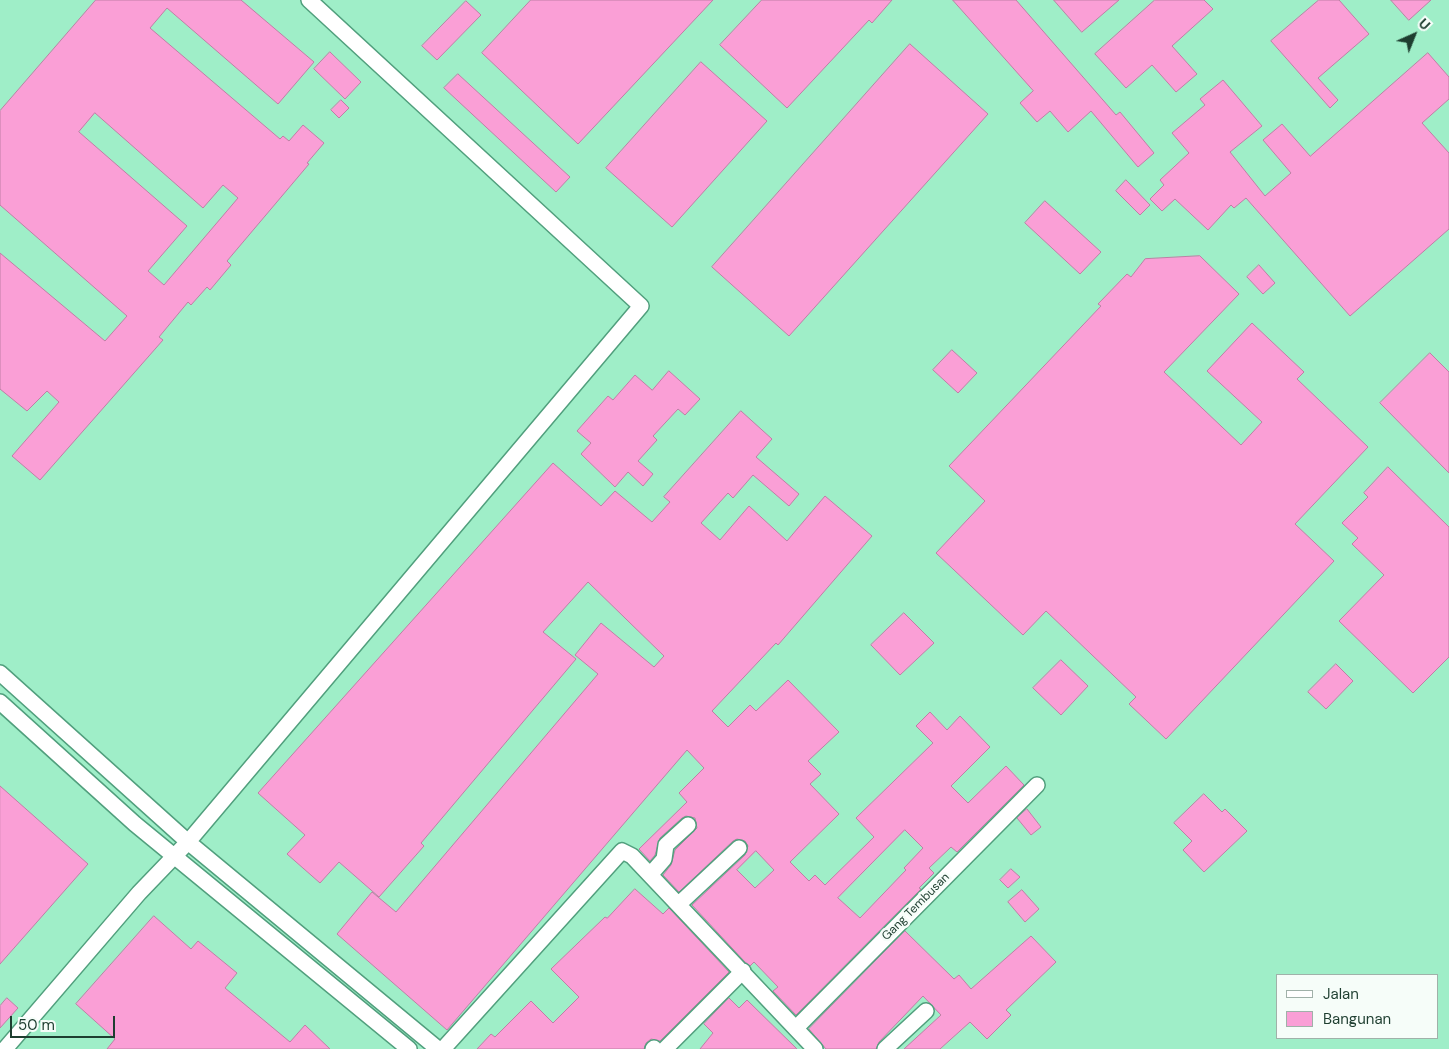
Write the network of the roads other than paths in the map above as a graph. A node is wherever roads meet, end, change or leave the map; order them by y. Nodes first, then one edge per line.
1 (310, 0) edge
2 (0, 673) edge
3 (0, 702) edge
4 (1037, 786) dead end
5 (688, 825) dead end
6 (188, 842) junction
7 (739, 848) dead end
8 (175, 856) junction
9 (650, 875) junction
10 (678, 904) junction
11 (743, 971) junction
12 (353, 979) junction
13 (341, 993) junction
14 (926, 1011) dead end
15 (796, 1028) junction
16 (5, 1049) edge
17 (409, 1049) edge
18 (438, 1049) edge
19 (443, 1049) edge
20 (658, 1049) edge
21 (815, 1049) edge
22 (885, 1049) edge

1 - 6 street
2 - 6 street
3 - 8 street
4 - 15 street, Gang Tembusan
5 - 9 street
6 - 8 street
6 - 12 street
7 - 10 street
8 - 13 street
8 - 16 street
9 - 10 street
9 - 19 street
10 - 11 street
11 - 15 street
11 - 20 street
12 - 13 street
12 - 18 street
13 - 17 street
14 - 22 street
15 - 21 street

